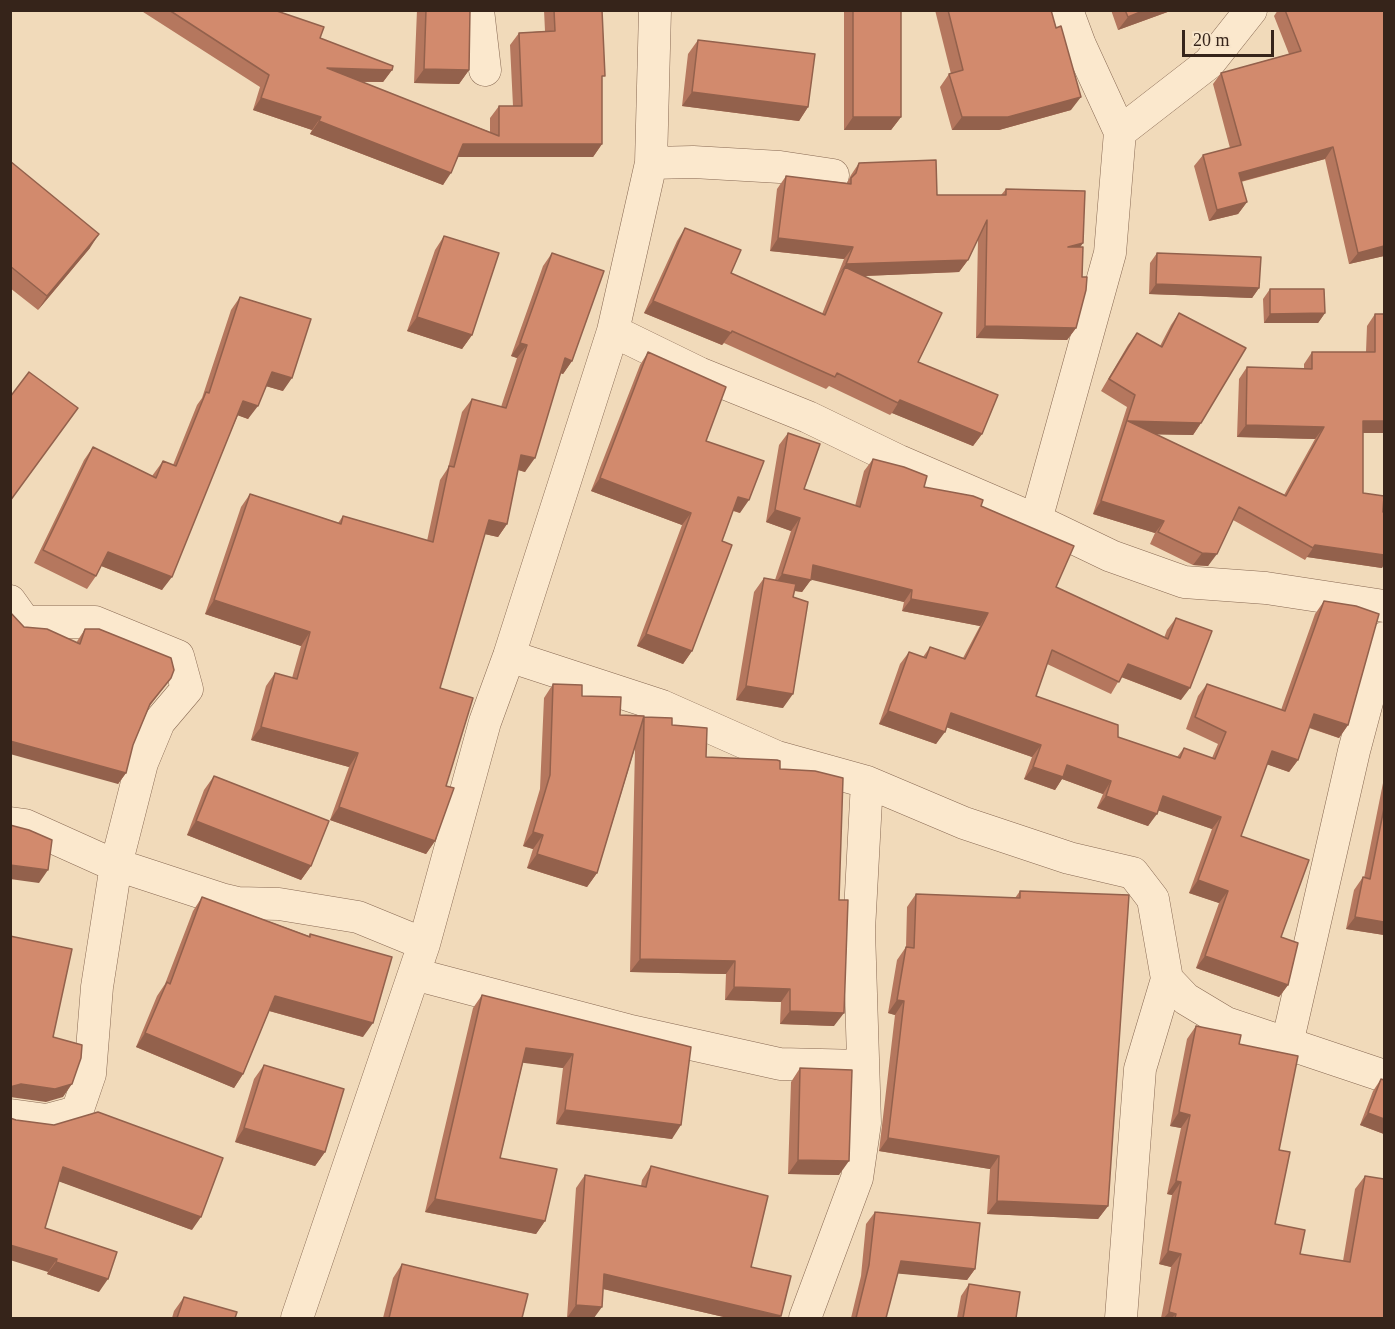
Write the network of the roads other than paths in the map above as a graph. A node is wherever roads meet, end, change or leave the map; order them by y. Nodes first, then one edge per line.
1 (478, 10) edge
2 (655, 10) edge
3 (1067, 10) edge
4 (1251, 10) edge
5 (485, 70) dead end
6 (1120, 132) junction
7 (651, 163) junction
8 (833, 175) dead end
9 (613, 331) junction
10 (1036, 520) junction
11 (10, 601) edge
12 (1384, 606) edge
13 (1384, 638) edge
14 (509, 656) junction
15 (867, 782) junction
16 (10, 823) edge
17 (116, 865) junction
18 (424, 944) junction
19 (414, 974) junction
20 (1167, 979) junction
21 (1287, 1044) junction
22 (862, 1066) junction
23 (1384, 1076) edge
24 (10, 1115) edge
25 (297, 1318) edge
26 (805, 1318) edge
27 (1121, 1318) edge

1 - 5 street
2 - 7 street
3 - 6 street
4 - 6 street
6 - 10 street
7 - 8 street
7 - 9 street
9 - 10 street
9 - 14 street
10 - 12 street
11 - 17 street
13 - 21 street
14 - 15 street
14 - 18 street
15 - 20 street
15 - 22 street
16 - 17 street
17 - 18 street
17 - 24 street
18 - 19 street
19 - 22 street
19 - 25 street
20 - 21 street
20 - 27 street
21 - 23 street
22 - 26 street

